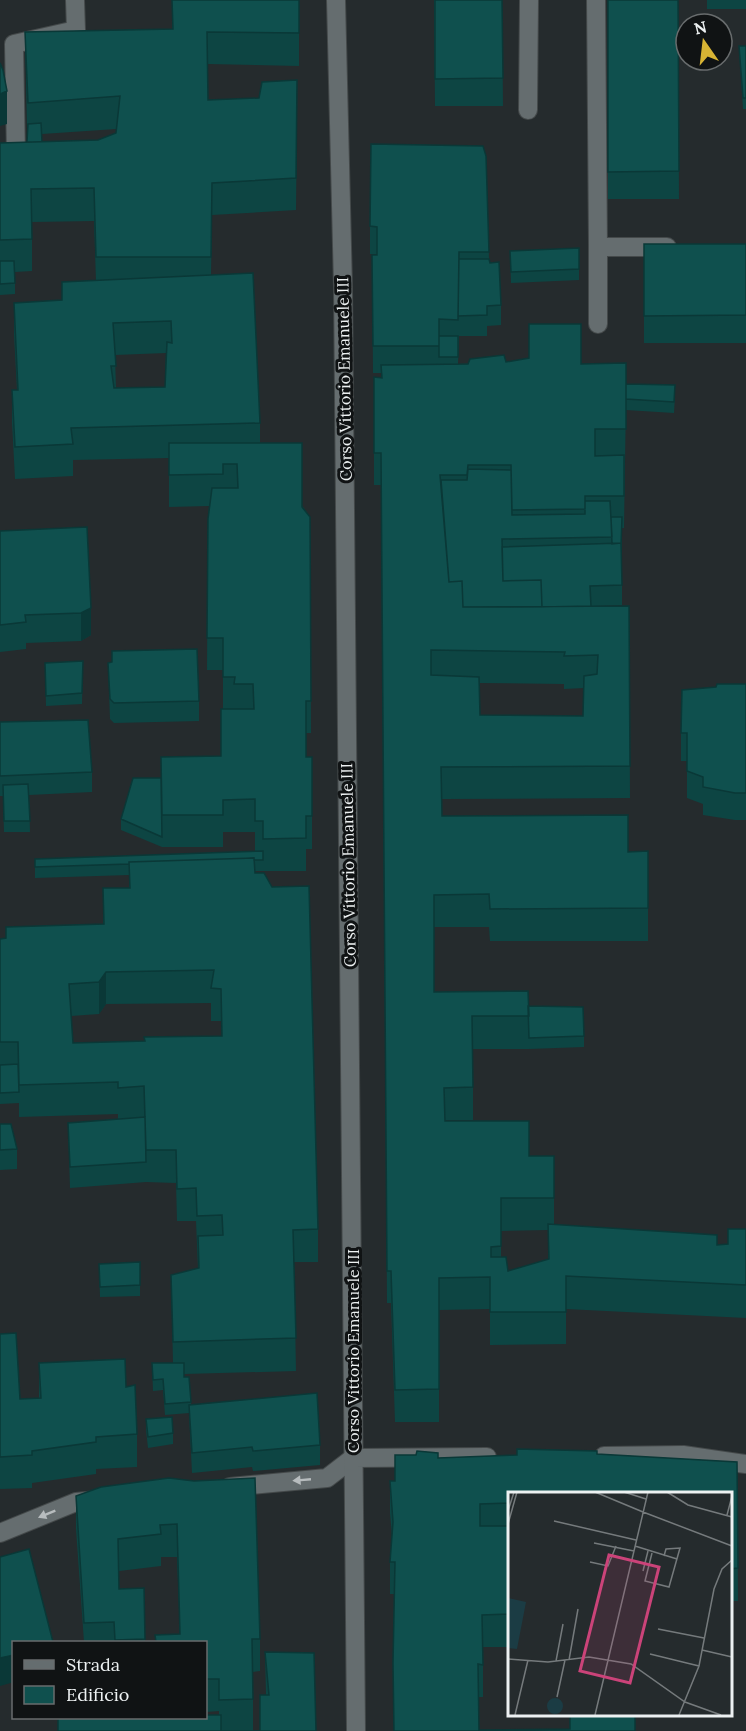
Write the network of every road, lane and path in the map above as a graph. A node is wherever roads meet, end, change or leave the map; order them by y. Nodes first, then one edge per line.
1 (75, 0) edge
2 (336, 0) edge
3 (529, 0) edge
4 (596, 0) edge
5 (528, 110) dead end
6 (0, 157) edge
7 (598, 247) junction
8 (689, 247) edge
9 (598, 324) dead end
10 (589, 1456) edge
11 (507, 1457) edge
12 (353, 1458) junction
13 (746, 1464) edge
14 (208, 1489) edge
15 (112, 1498) edge
16 (0, 1533) edge
17 (356, 1731) edge

1 - 6 street
2 - 12 street, Corso Vittorio Emanuele III
3 - 5 street
4 - 7 street
7 - 8 street
7 - 9 street
10 - 13 street
11 - 12 street
12 -> 14 street
12 - 17 street, Corso Vittorio Emanuele III
15 -> 16 street

